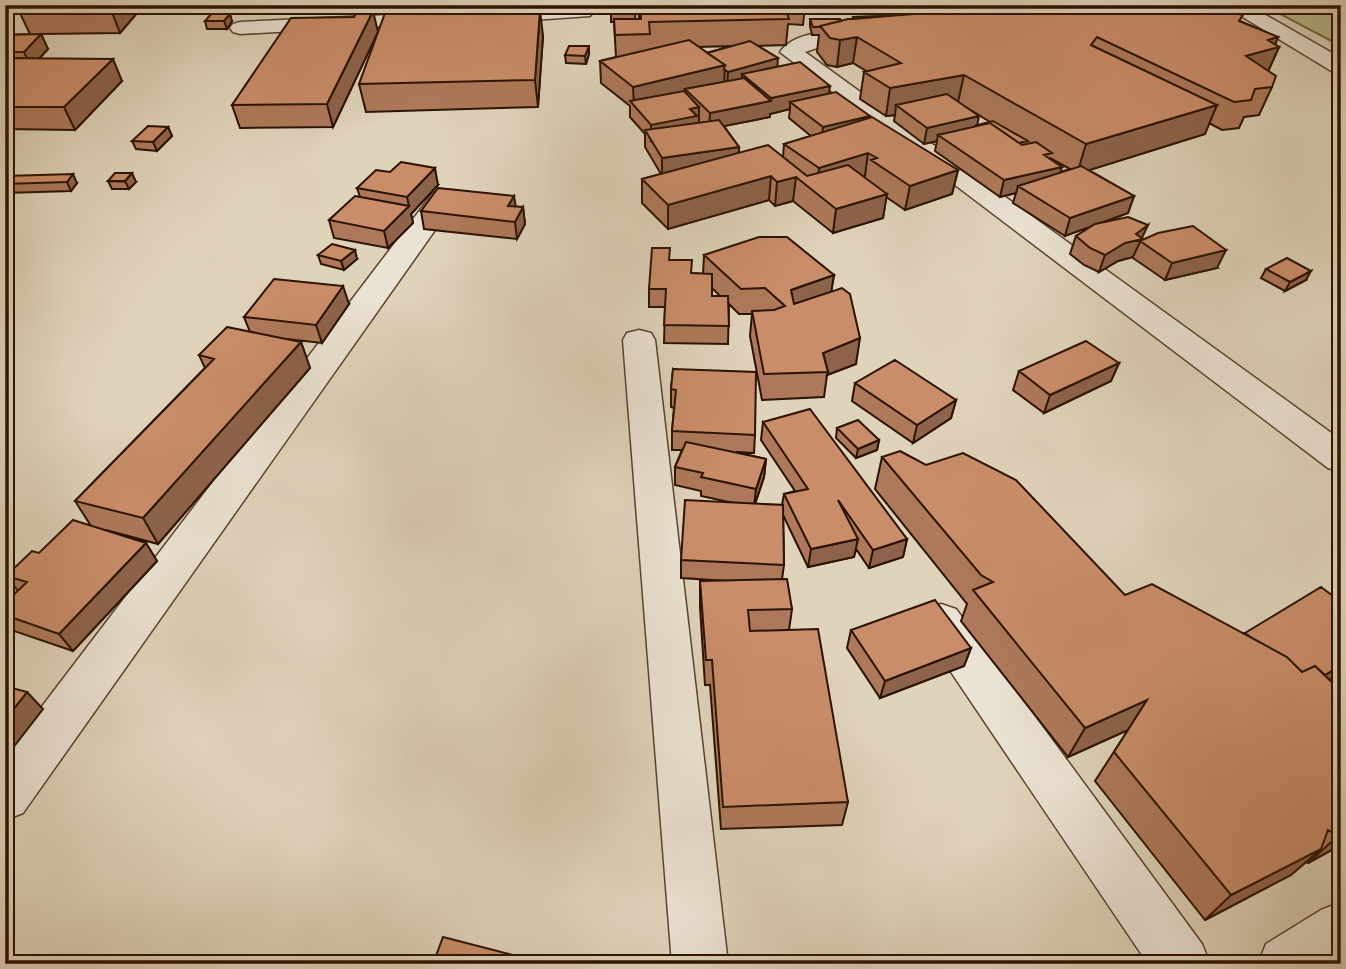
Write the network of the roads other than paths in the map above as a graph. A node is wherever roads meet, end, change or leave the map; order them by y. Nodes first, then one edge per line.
1 (1233, 5) edge
2 (583, 15) edge
3 (240, 28) dead end
4 (892, 35) edge
5 (1341, 67) edge
6 (443, 199) edge
7 (639, 340) dead end
8 (1341, 458) edge
9 (941, 622) edge
10 (5, 796) edge
11 (1341, 930) edge
12 (700, 964) edge
13 (1182, 964) edge
14 (1286, 964) edge

1 - 5 street
2 - 3 street
4 - 8 street
6 - 10 street
7 - 12 street
9 - 13 street
11 - 14 street

